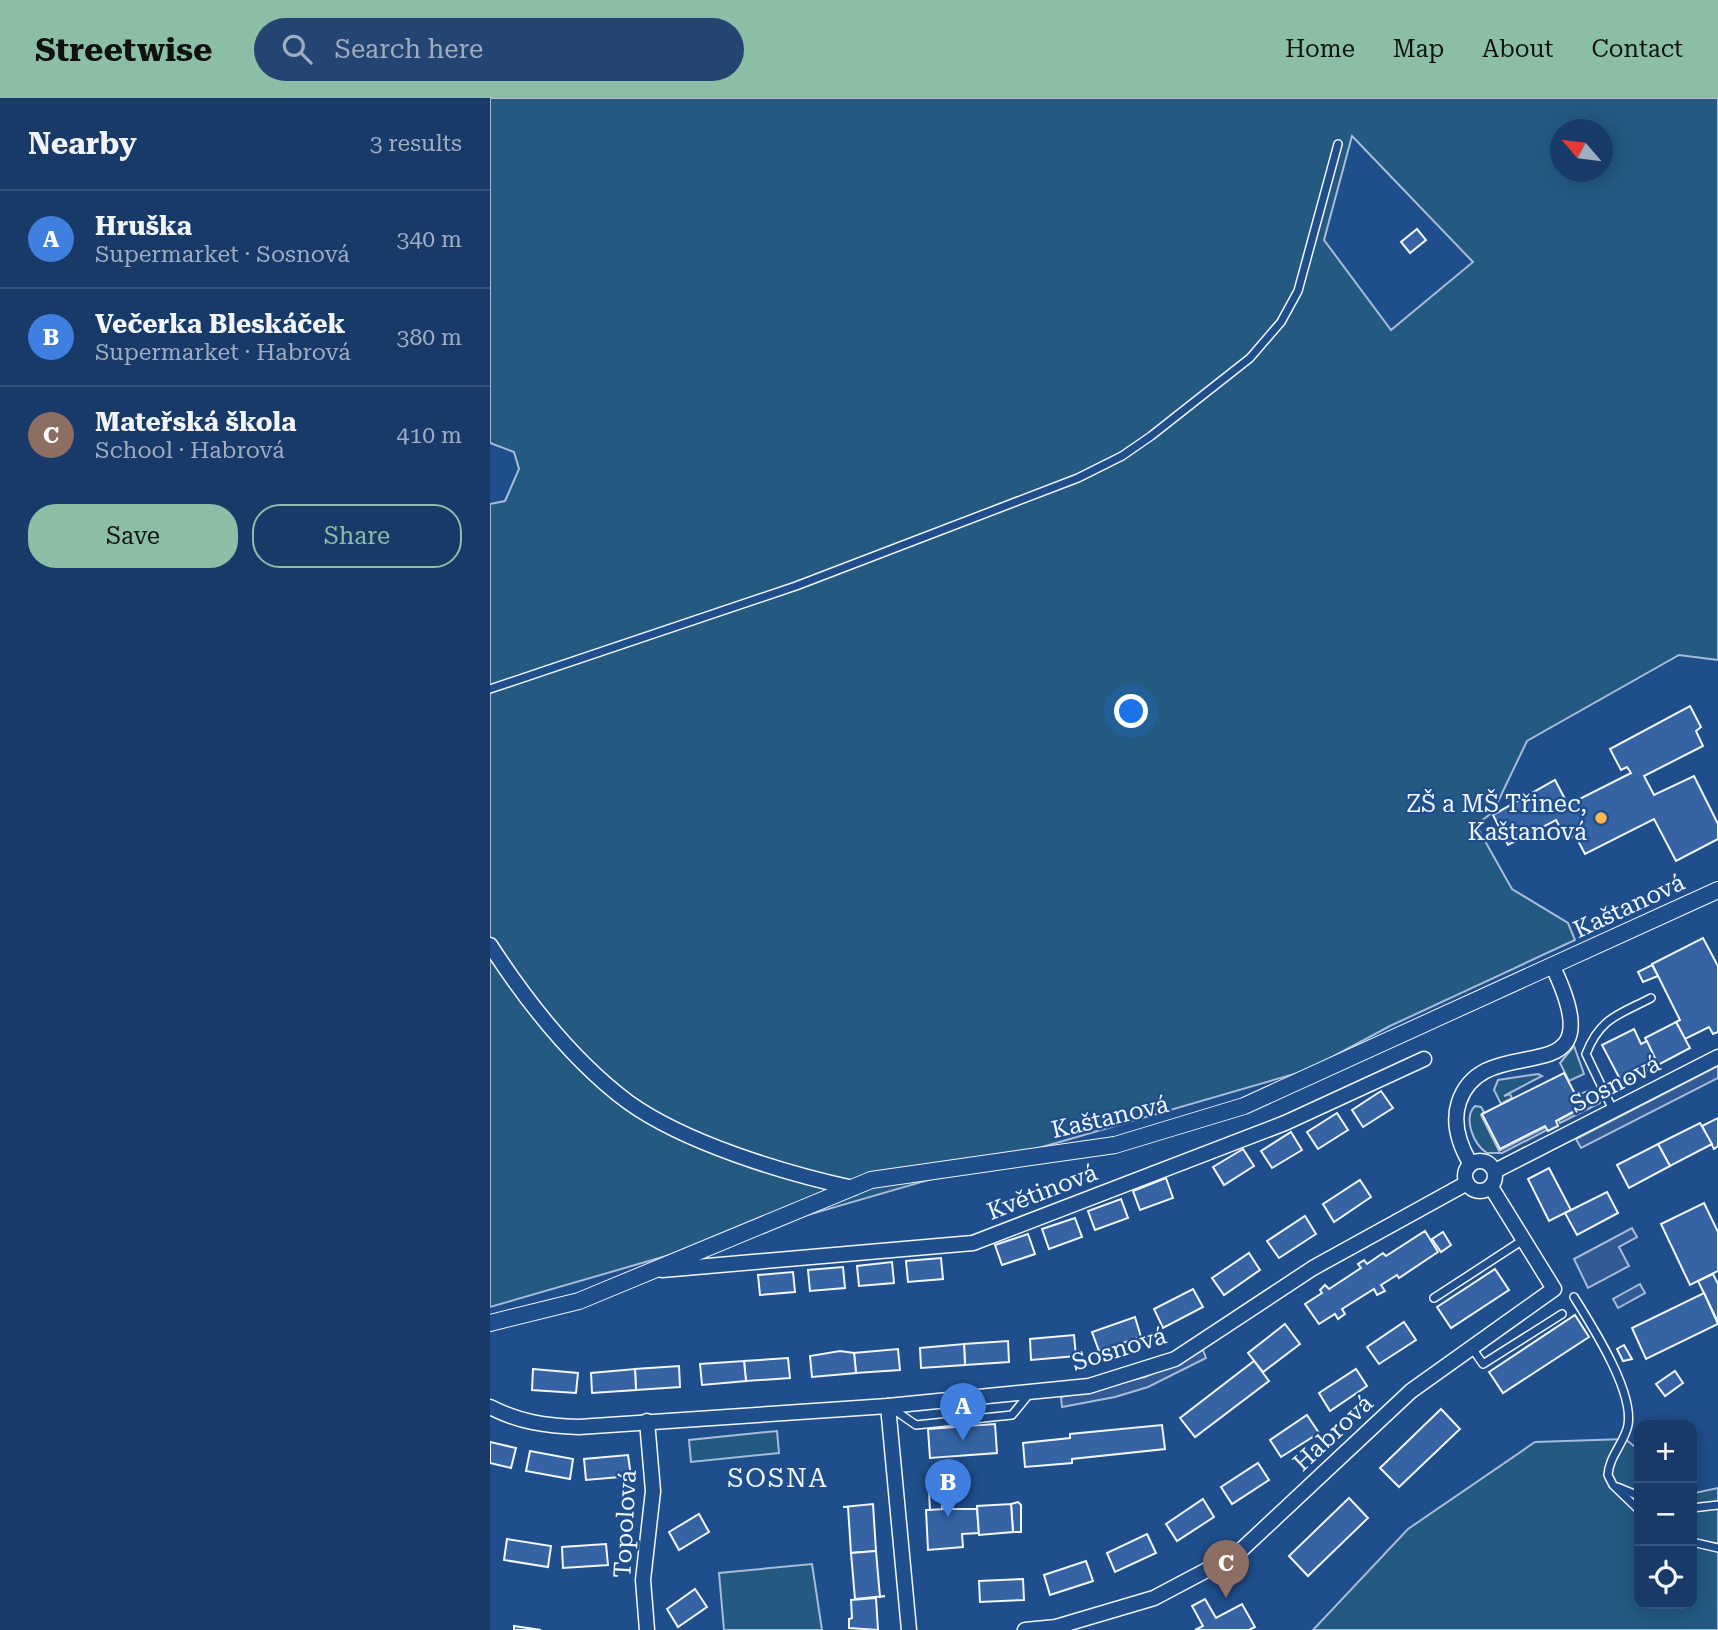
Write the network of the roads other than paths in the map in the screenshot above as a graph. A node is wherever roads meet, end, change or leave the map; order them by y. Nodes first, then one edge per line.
1 (1338, 144) dead end
2 (490, 689) edge
3 (1718, 890) edge
4 (490, 945) edge
5 (1553, 967) junction
6 (1651, 998) dead end
7 (1718, 1057) edge
8 (1424, 1059) dead end
9 (1613, 1110) junction
10 (1470, 1163) junction
11 (1495, 1171) junction
12 (1466, 1183) junction
13 (1491, 1187) junction
14 (853, 1188) junction
15 (1522, 1240) junction
16 (653, 1270) junction
17 (1574, 1297) dead end
18 (1434, 1298) dead end
19 (1562, 1314) dead end
20 (490, 1323) edge
21 (1472, 1348) junction
22 (1030, 1392) junction
23 (888, 1406) junction
24 (490, 1407) edge
25 (647, 1421) junction
26 (1613, 1485) junction
27 (1634, 1494) edge
28 (1634, 1505) edge
29 (1718, 1505) edge
30 (1697, 1507) edge
31 (1697, 1543) edge
32 (1718, 1548) edge
33 (647, 1630) edge
34 (909, 1630) edge
35 (1025, 1630) edge

1 - 2 lane
3 - 5 street, Kaštanová
4 - 14 street
5 - 10 street
5 - 14 street, Kaštanová
6 - 9 lane
7 - 9 street, Sosnová
8 - 16 street, Květinová
9 - 11 street, Sosnová
10 - 11 street
10 - 12 street
11 - 13 street
12 - 13 street
12 - 22 street, Sosnová
13 - 15 street, Habrová
14 - 16 street, Kaštanová
15 - 18 lane
15 - 21 street, Habrová
16 - 20 street, Kaštanová
17 - 26 lane
19 - 21 lane
21 - 35 street, Habrová
22 - 23 street, Sosnová
22 - 23 lane
23 - 25 street, Sosnová
23 - 34 street
24 - 25 street, Sosnová
25 - 33 street, Topolová
26 - 27 lane
26 - 28 lane
29 - 30 lane
31 - 32 lane

